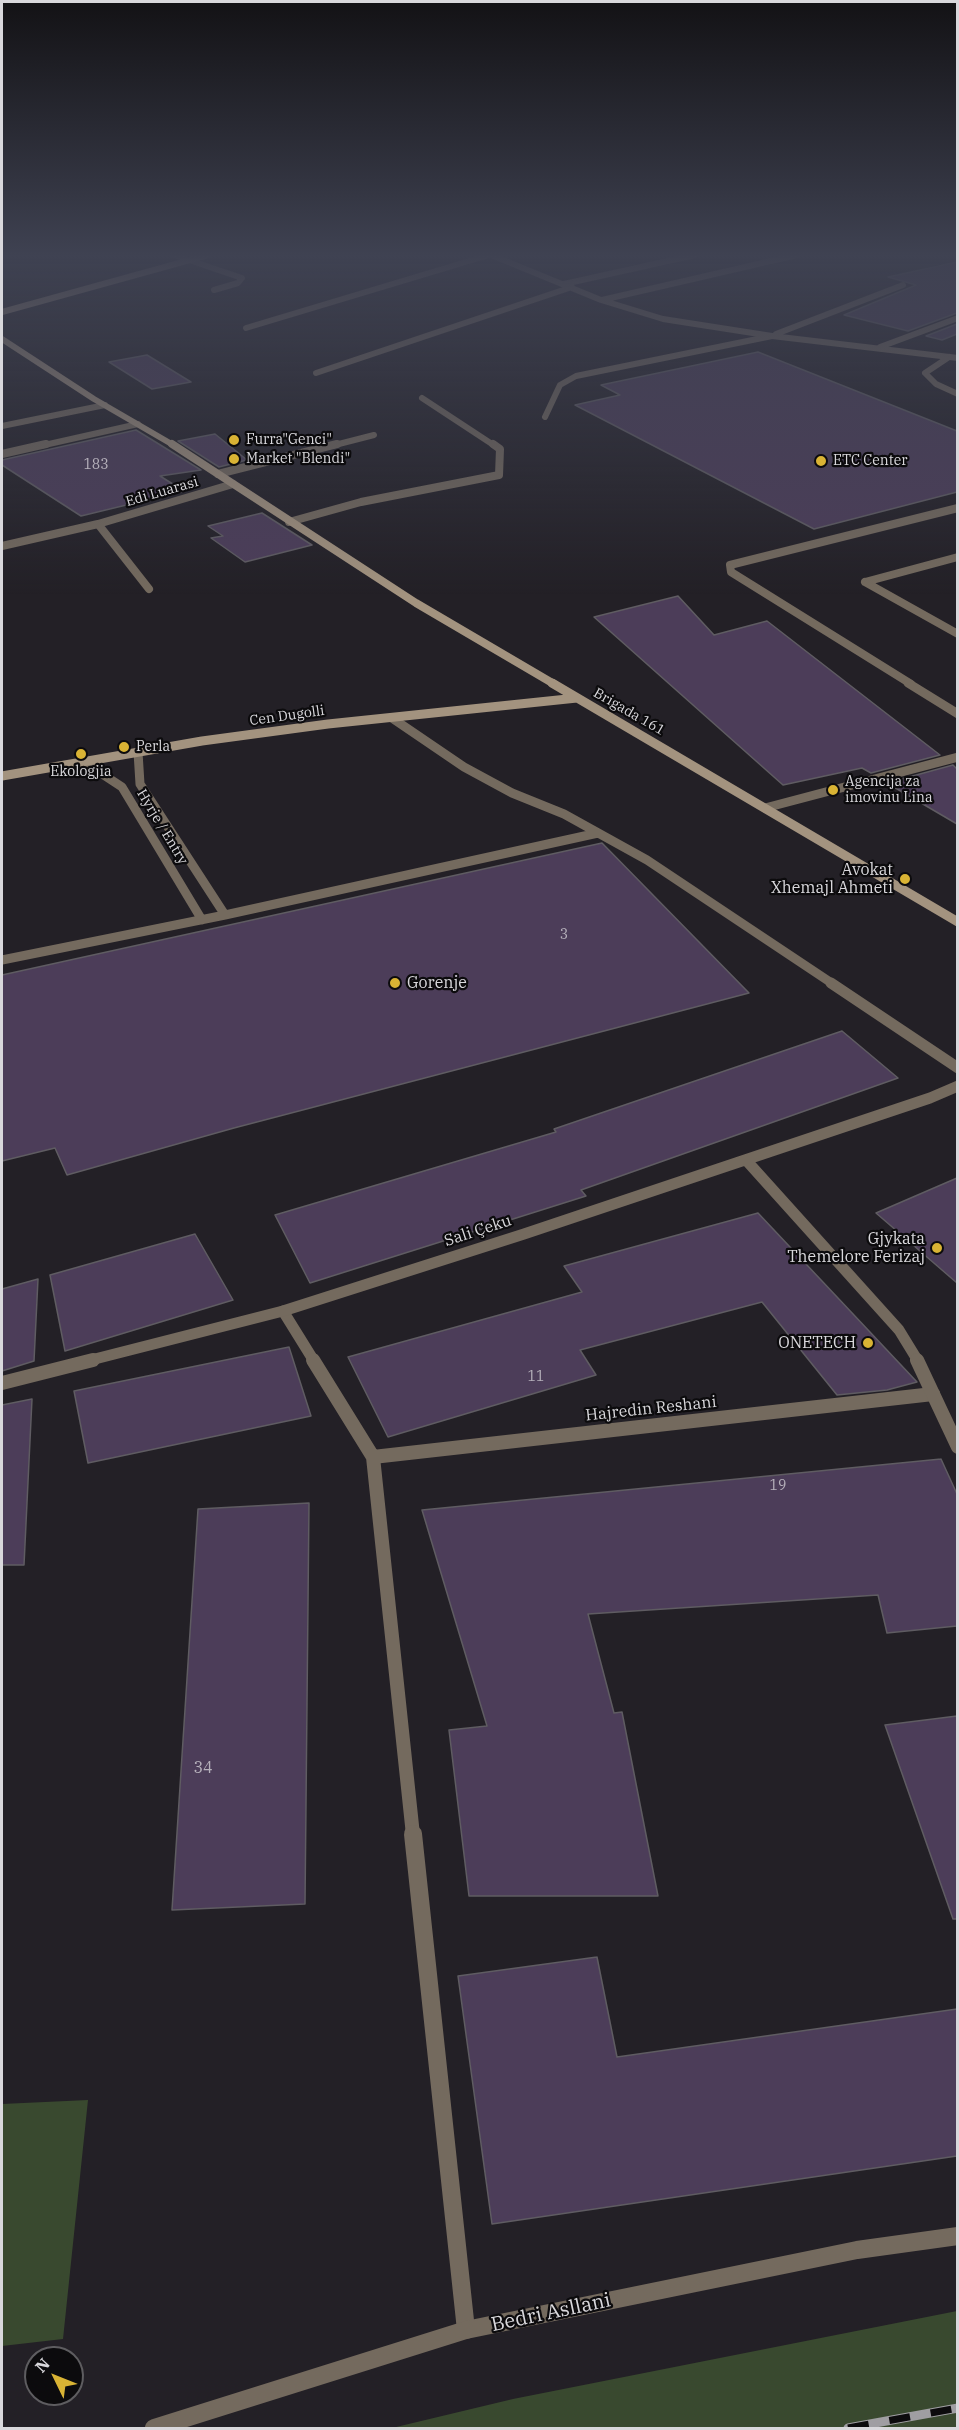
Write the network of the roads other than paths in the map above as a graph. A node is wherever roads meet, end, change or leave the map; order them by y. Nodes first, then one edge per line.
1 (48, 368) edge
2 (330, 368) edge
3 (613, 368) edge
4 (932, 368) edge
5 (316, 373) dead end
6 (957, 394) edge
7 (422, 399) dead end
8 (105, 405) junction
9 (544, 417) dead end
10 (138, 424) junction
11 (2, 426) edge
12 (374, 435) dead end
13 (2, 454) edge
14 (218, 474) junction
15 (233, 484) junction
16 (957, 508) edge
17 (289, 522) junction
18 (98, 524) junction
19 (2, 546) edge
20 (957, 557) edge
21 (149, 589) dead end
22 (957, 634) edge
23 (578, 698) junction
24 (957, 714) edge
25 (392, 718) junction
26 (138, 752) junction
27 (957, 757) edge
28 (84, 762) junction
29 (2, 776) edge
30 (765, 808) junction
31 (598, 832) junction
32 (225, 915) junction
33 (202, 920) junction
34 (957, 922) edge
35 (2, 960) edge
36 (957, 1068) edge
37 (957, 1086) edge
38 (746, 1160) junction
39 (283, 1311) junction
40 (2, 1383) edge
41 (933, 1394) junction
42 (957, 1447) edge
43 (373, 1457) junction
44 (957, 2236) edge
45 (466, 2330) junction
46 (154, 2428) edge

1 - 8 street, Brigada 161
2 - 5 street
3 - 9 street
4 - 6 street
7 - 17 street
8 - 10 street, Brigada 161
8 - 11 street
10 - 13 street
10 - 14 street, Brigada 161
12 - 14 street
14 - 15 street, Brigada 161
15 - 17 street, Brigada 161
15 - 18 street, Edi Luarasi
16 - 24 street
17 - 23 street, Brigada 161
18 - 19 street, Edi Luarasi
18 - 21 street
20 - 22 street
23 - 25 street, Cen Dugolli
23 - 30 street, Brigada 161
25 - 26 street, Cen Dugolli
25 - 31 street
26 - 28 street, Cen Dugolli
26 - 32 street
27 - 30 street
28 - 29 street, Cen Dugolli
28 - 33 street, Hyrje / Entry
30 - 34 street, Brigada 161
31 - 32 street
31 - 36 street
32 - 33 street
33 - 35 street
37 - 38 street, Sali Çeku
38 - 39 street, Sali Çeku
38 - 41 street
39 - 40 street, Sali Çeku
39 - 43 street
41 - 42 street
41 - 43 street, Hajredin Reshani
43 - 45 street
44 - 45 street, Bedri Asllani
45 - 46 street, Bedri Asllani

